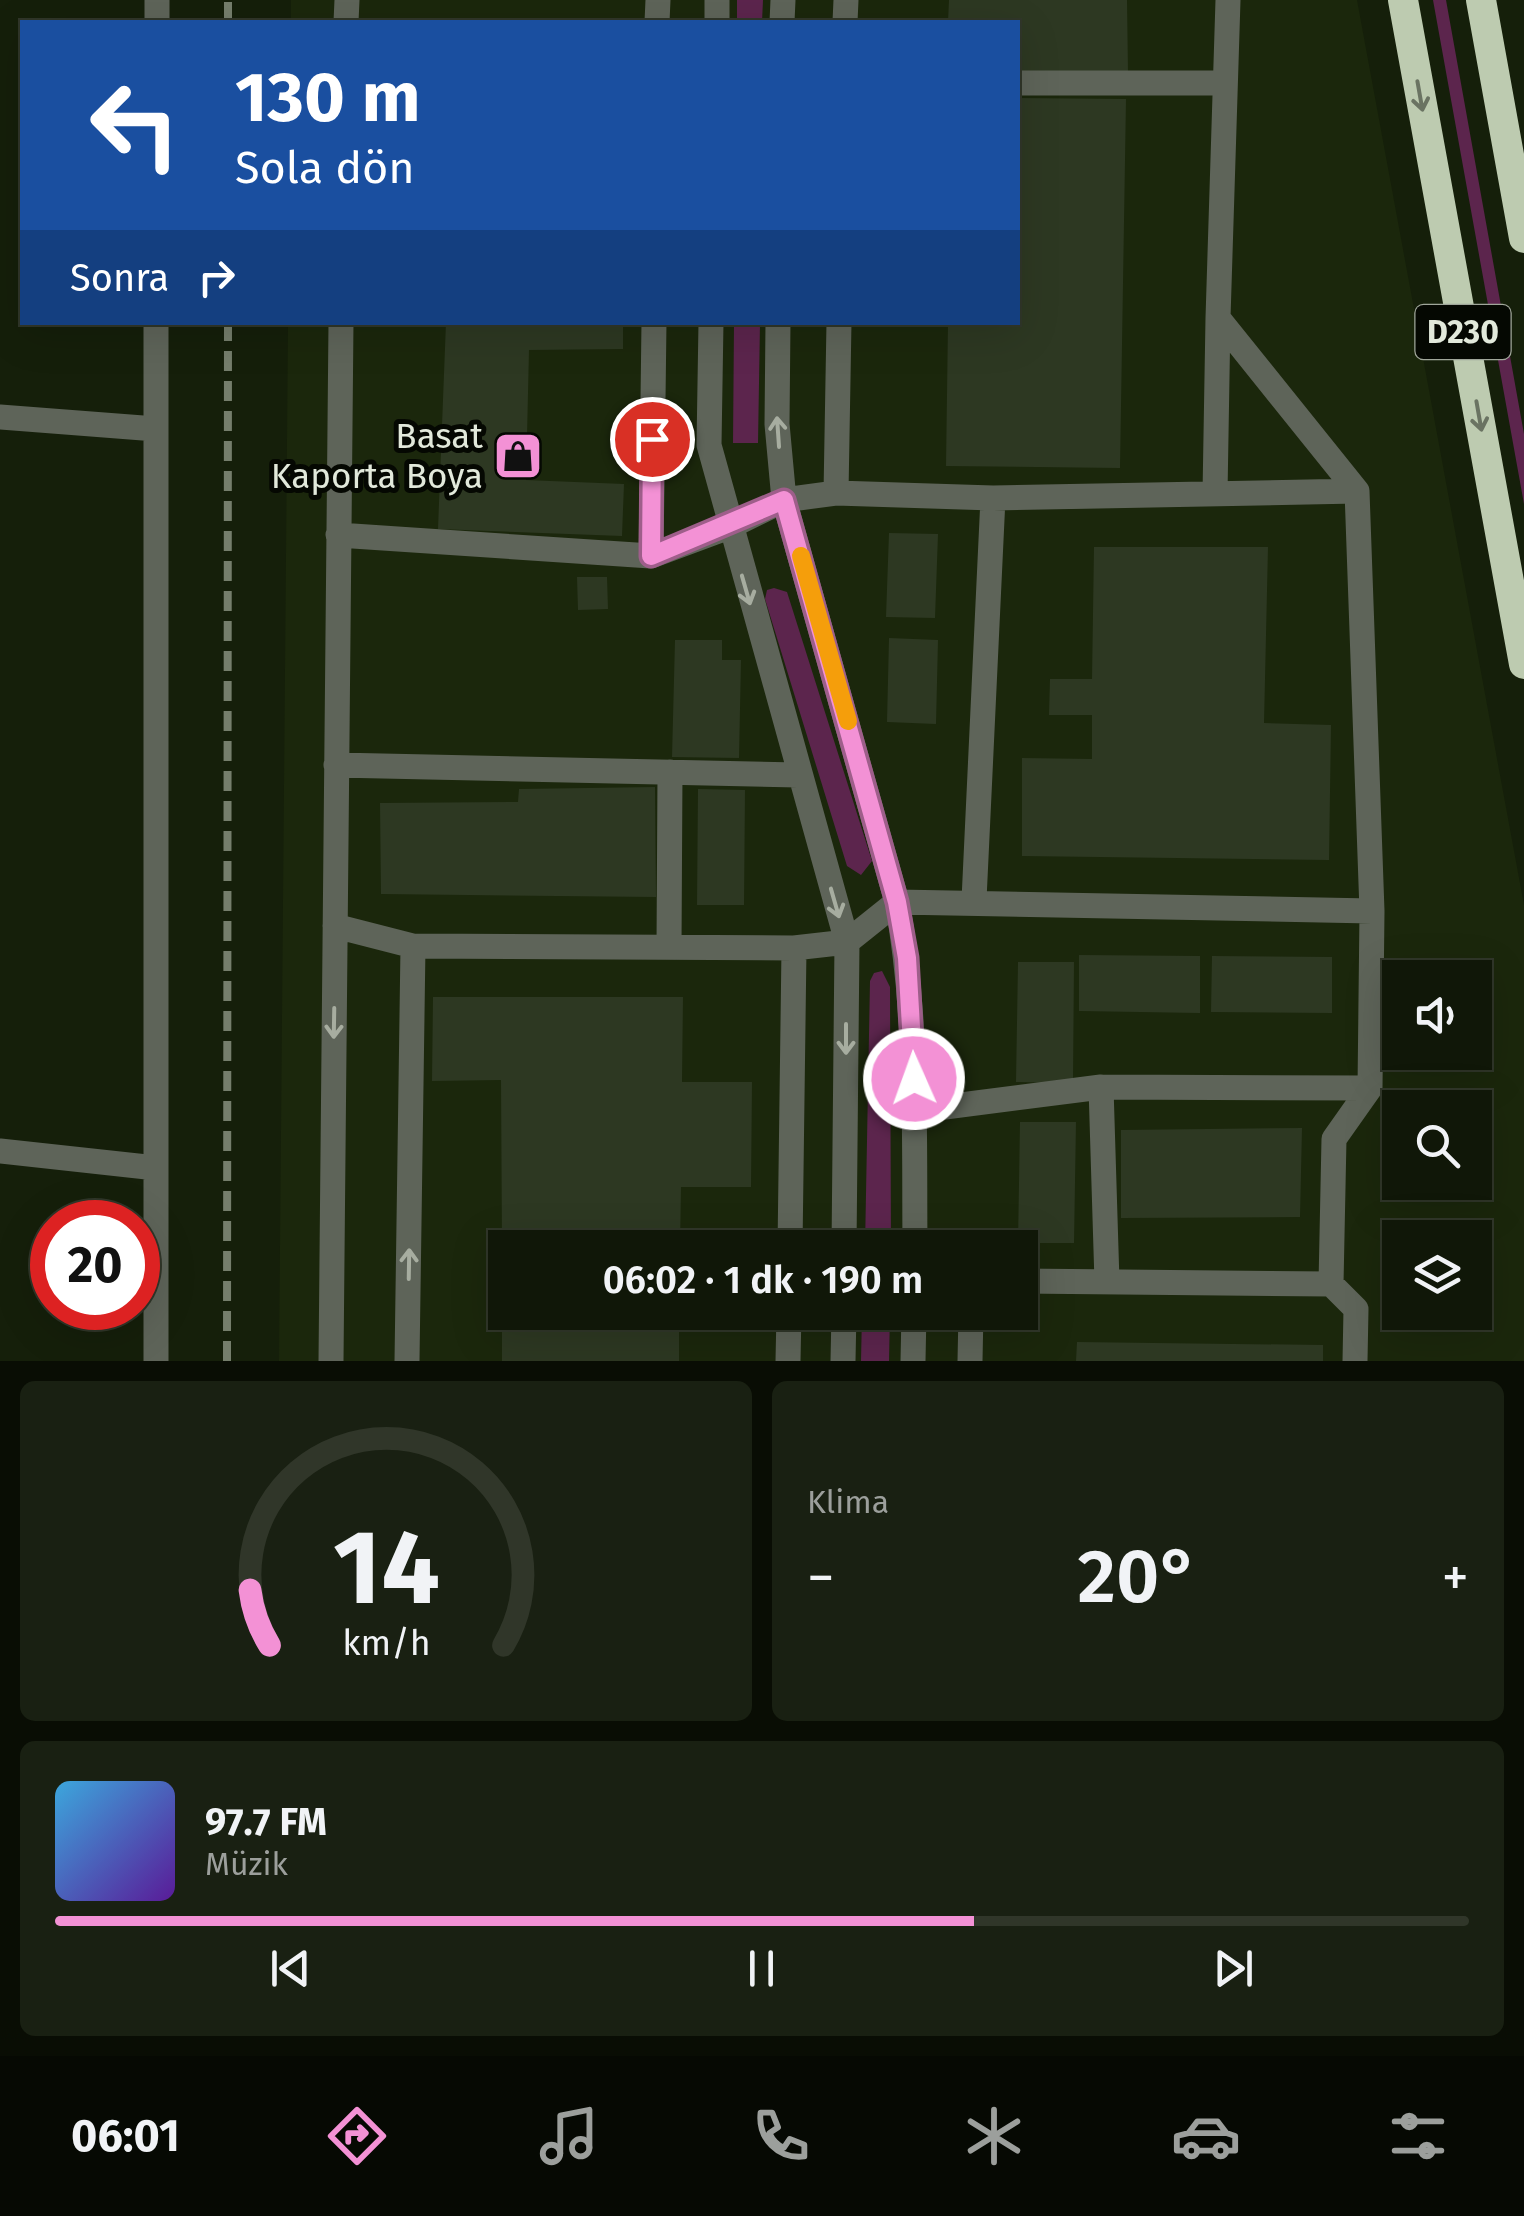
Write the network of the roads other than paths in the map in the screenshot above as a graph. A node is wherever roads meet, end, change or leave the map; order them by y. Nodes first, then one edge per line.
1 (1228, 0) edge
2 (1402, 0) edge
3 (1480, 0) edge
4 (1020, 83) edge
5 (1225, 83) junction
6 (1524, 238) edge
7 (1218, 318) junction
8 (156, 325) edge
9 (341, 325) edge
10 (654, 325) edge
11 (711, 325) edge
12 (778, 325) edge
13 (840, 325) edge
14 (0, 417) edge
15 (156, 429) junction
16 (1357, 491) junction
17 (836, 493) junction
18 (1215, 494) junction
19 (994, 498) junction
20 (784, 500) junction
21 (729, 527) junction
22 (338, 535) junction
23 (651, 556) junction
24 (1524, 664) edge
25 (336, 765) junction
26 (670, 772) junction
27 (798, 775) junction
28 (974, 900) junction
29 (897, 902) junction
30 (1372, 912) junction
31 (335, 926) junction
32 (846, 942) junction
33 (414, 946) junction
34 (669, 947) junction
35 (794, 948) junction
36 (1102, 1087) junction
37 (1370, 1088) junction
38 (914, 1110) junction
39 (0, 1152) edge
40 (156, 1168) junction
41 (790, 1230) edge
42 (844, 1230) edge
43 (915, 1230) edge
44 (1038, 1281) edge
45 (1107, 1282) junction
46 (1330, 1284) junction
47 (789, 1330) edge
48 (844, 1330) edge
49 (913, 1330) edge
50 (971, 1330) edge
51 (156, 1361) edge
52 (332, 1361) edge
53 (408, 1361) edge
54 (788, 1361) edge
55 (843, 1361) edge
56 (912, 1361) edge
57 (970, 1361) edge
58 (1355, 1361) edge

1 - 5 street
2 -> 24 highway, D230
3 - 6 highway
4 - 5 street
5 - 7 street
7 - 16 street
7 - 18 street
8 - 15 street
9 - 22 street
10 - 23 street
11 - 21 street
20 -> 12 street
13 - 17 street
14 - 15 street
15 - 40 street
16 - 18 street
16 - 30 street
17 - 19 street
17 - 20 street
18 - 19 street
19 - 28 street
20 - 21 street
20 - 29 street
21 - 23 street
21 -> 27 street
22 - 23 street
22 - 25 street
25 - 26 street
25 - 31 street
26 - 27 street
26 - 34 street
27 -> 32 street
28 - 29 street
28 - 30 street
29 - 32 street
29 - 38 street
30 - 37 street
31 - 33 street
31 -> 52 street
32 - 35 street
32 -> 42 street
33 - 34 street
53 -> 33 street
34 - 35 street
35 - 41 street
36 - 37 street
36 - 38 street
36 - 45 street
37 - 46 street
38 - 43 street
39 - 40 street
40 - 51 street
44 - 45 street
45 - 46 street
46 - 58 street
47 - 54 street
48 - 55 street
49 - 56 street
50 - 57 street

